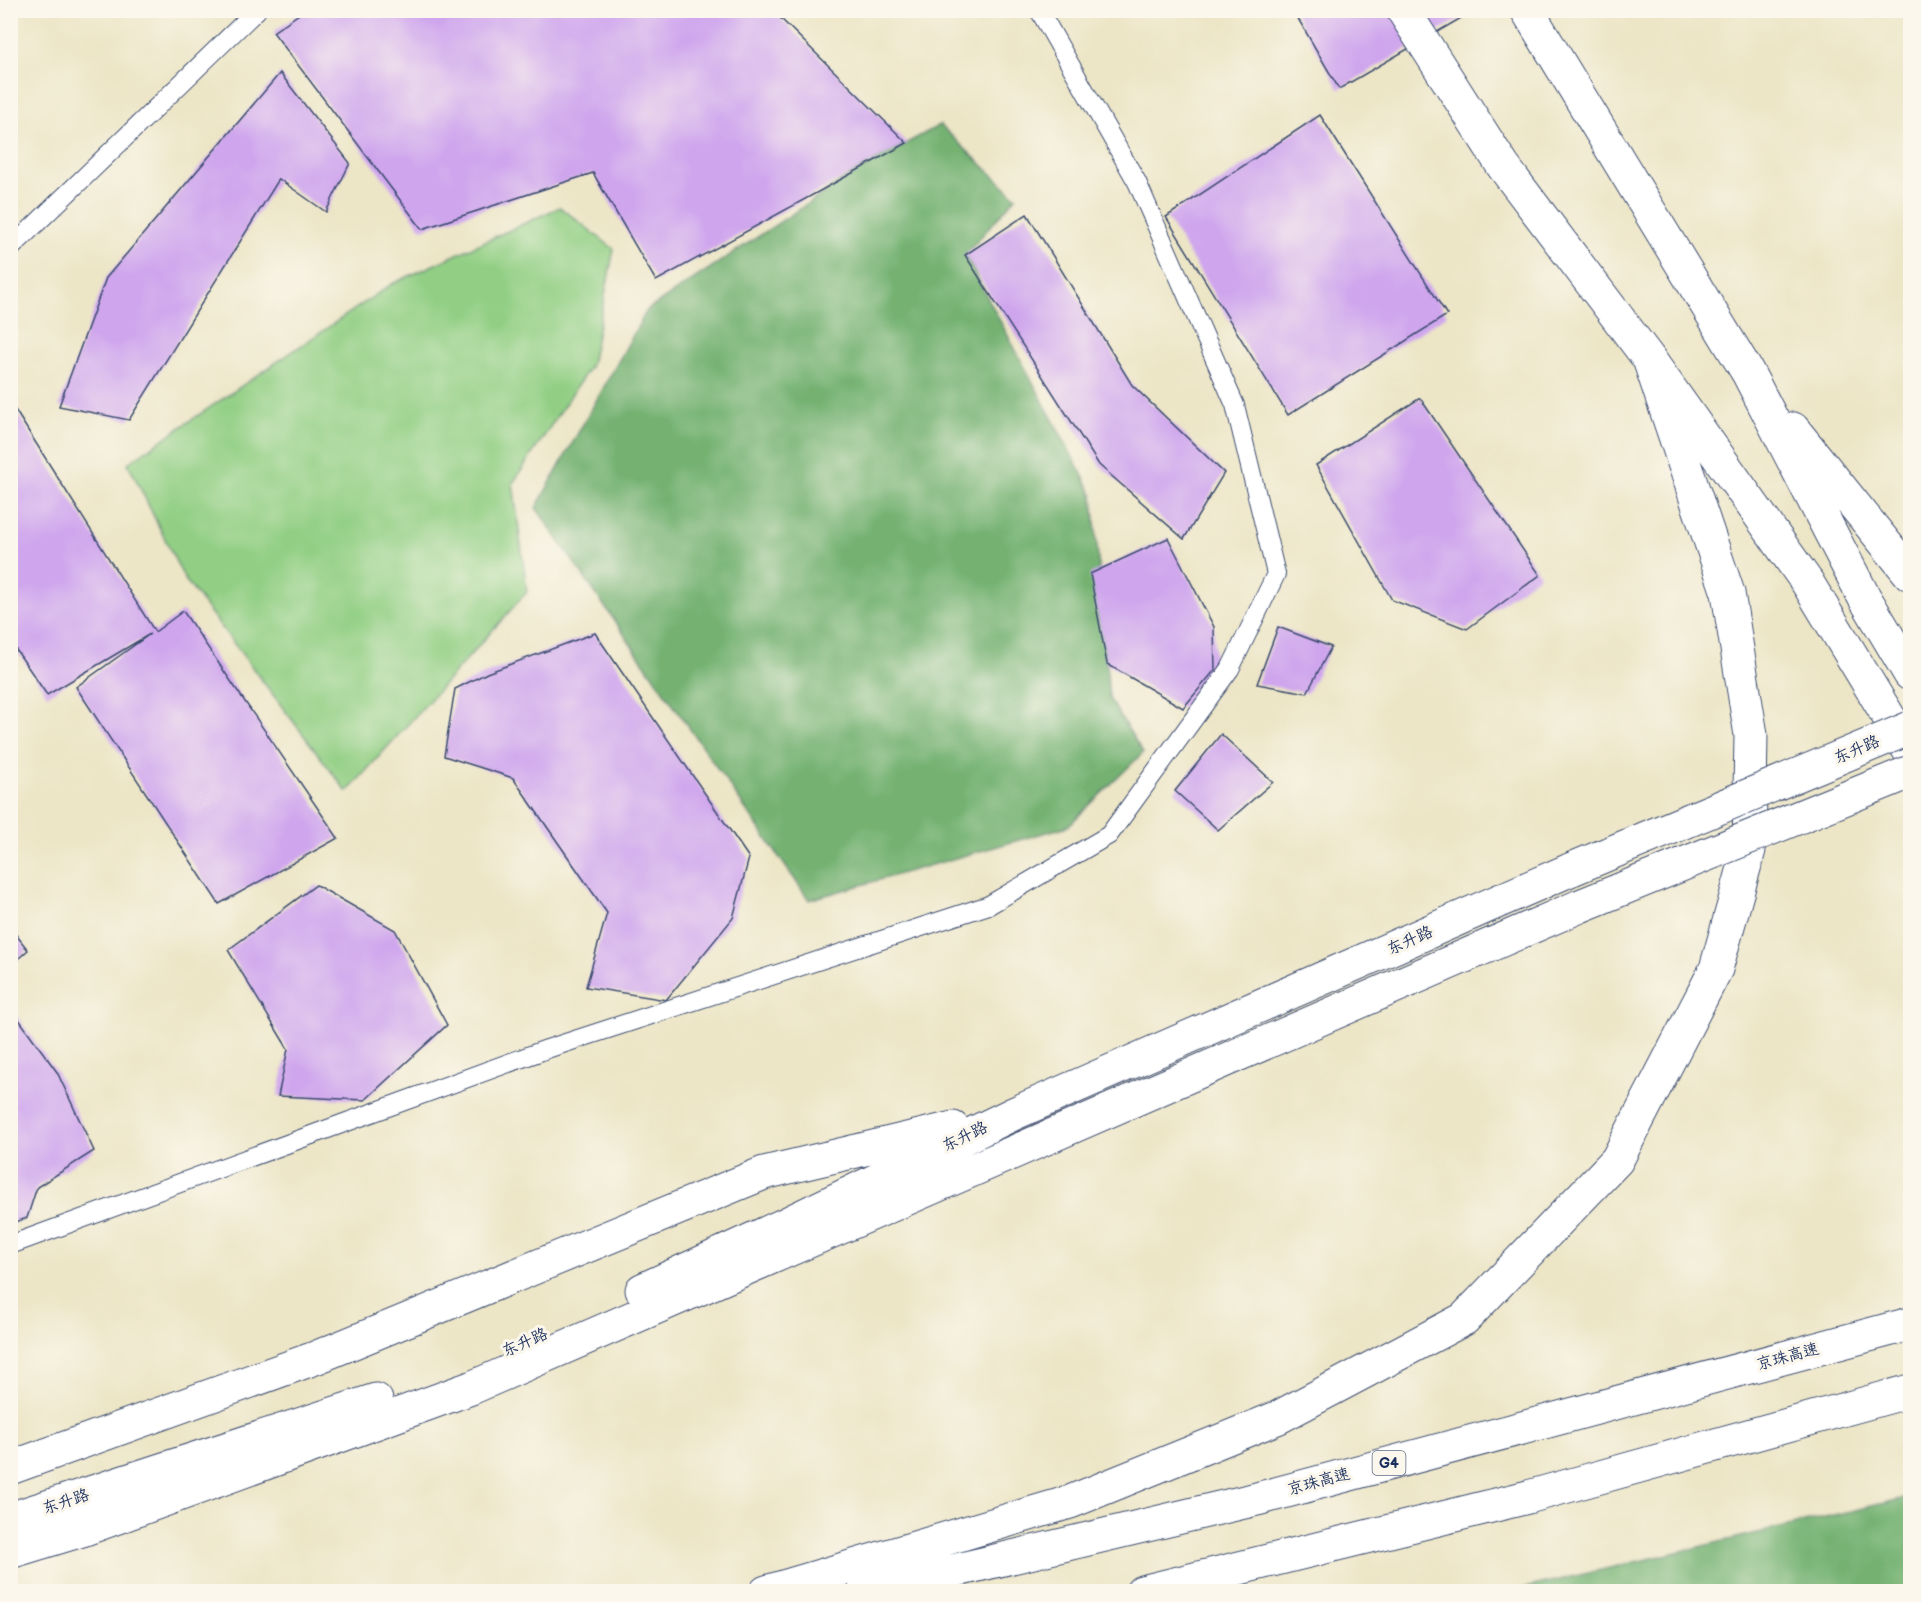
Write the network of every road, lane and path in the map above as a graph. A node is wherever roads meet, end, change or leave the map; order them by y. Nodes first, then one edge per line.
1 (257, 10) edge
2 (1039, 10) edge
3 (1403, 10) edge
4 (1527, 10) edge
5 (10, 249) edge
6 (1649, 360) junction
7 (1748, 373) junction
8 (1911, 574) edge
9 (1911, 674) edge
10 (1911, 728) edge
11 (1911, 752) edge
12 (1911, 772) edge
13 (1013, 1114) junction
14 (10, 1245) edge
15 (1911, 1324) edge
16 (1911, 1391) edge
17 (1911, 1414) edge
18 (10, 1468) edge
19 (1528, 1497) junction
20 (10, 1519) edge
21 (10, 1552) edge
22 (766, 1592) edge
23 (864, 1592) edge
24 (1142, 1592) edge

1 - 5 lane
2 - 14 lane
3 - 6 main road
4 - 7 main road
6 - 11 main road
6 - 22 main road
7 - 8 main road
7 - 9 main road
10 - 13 main road, 东升路, bridge
12 - 21 main road, 东升路, bridge
13 - 18 main road
13 - 20 main road, 东升路
15 - 23 main road, 京珠高速 / G4
16 - 19 main road
17 - 19 main road
19 - 24 main road

